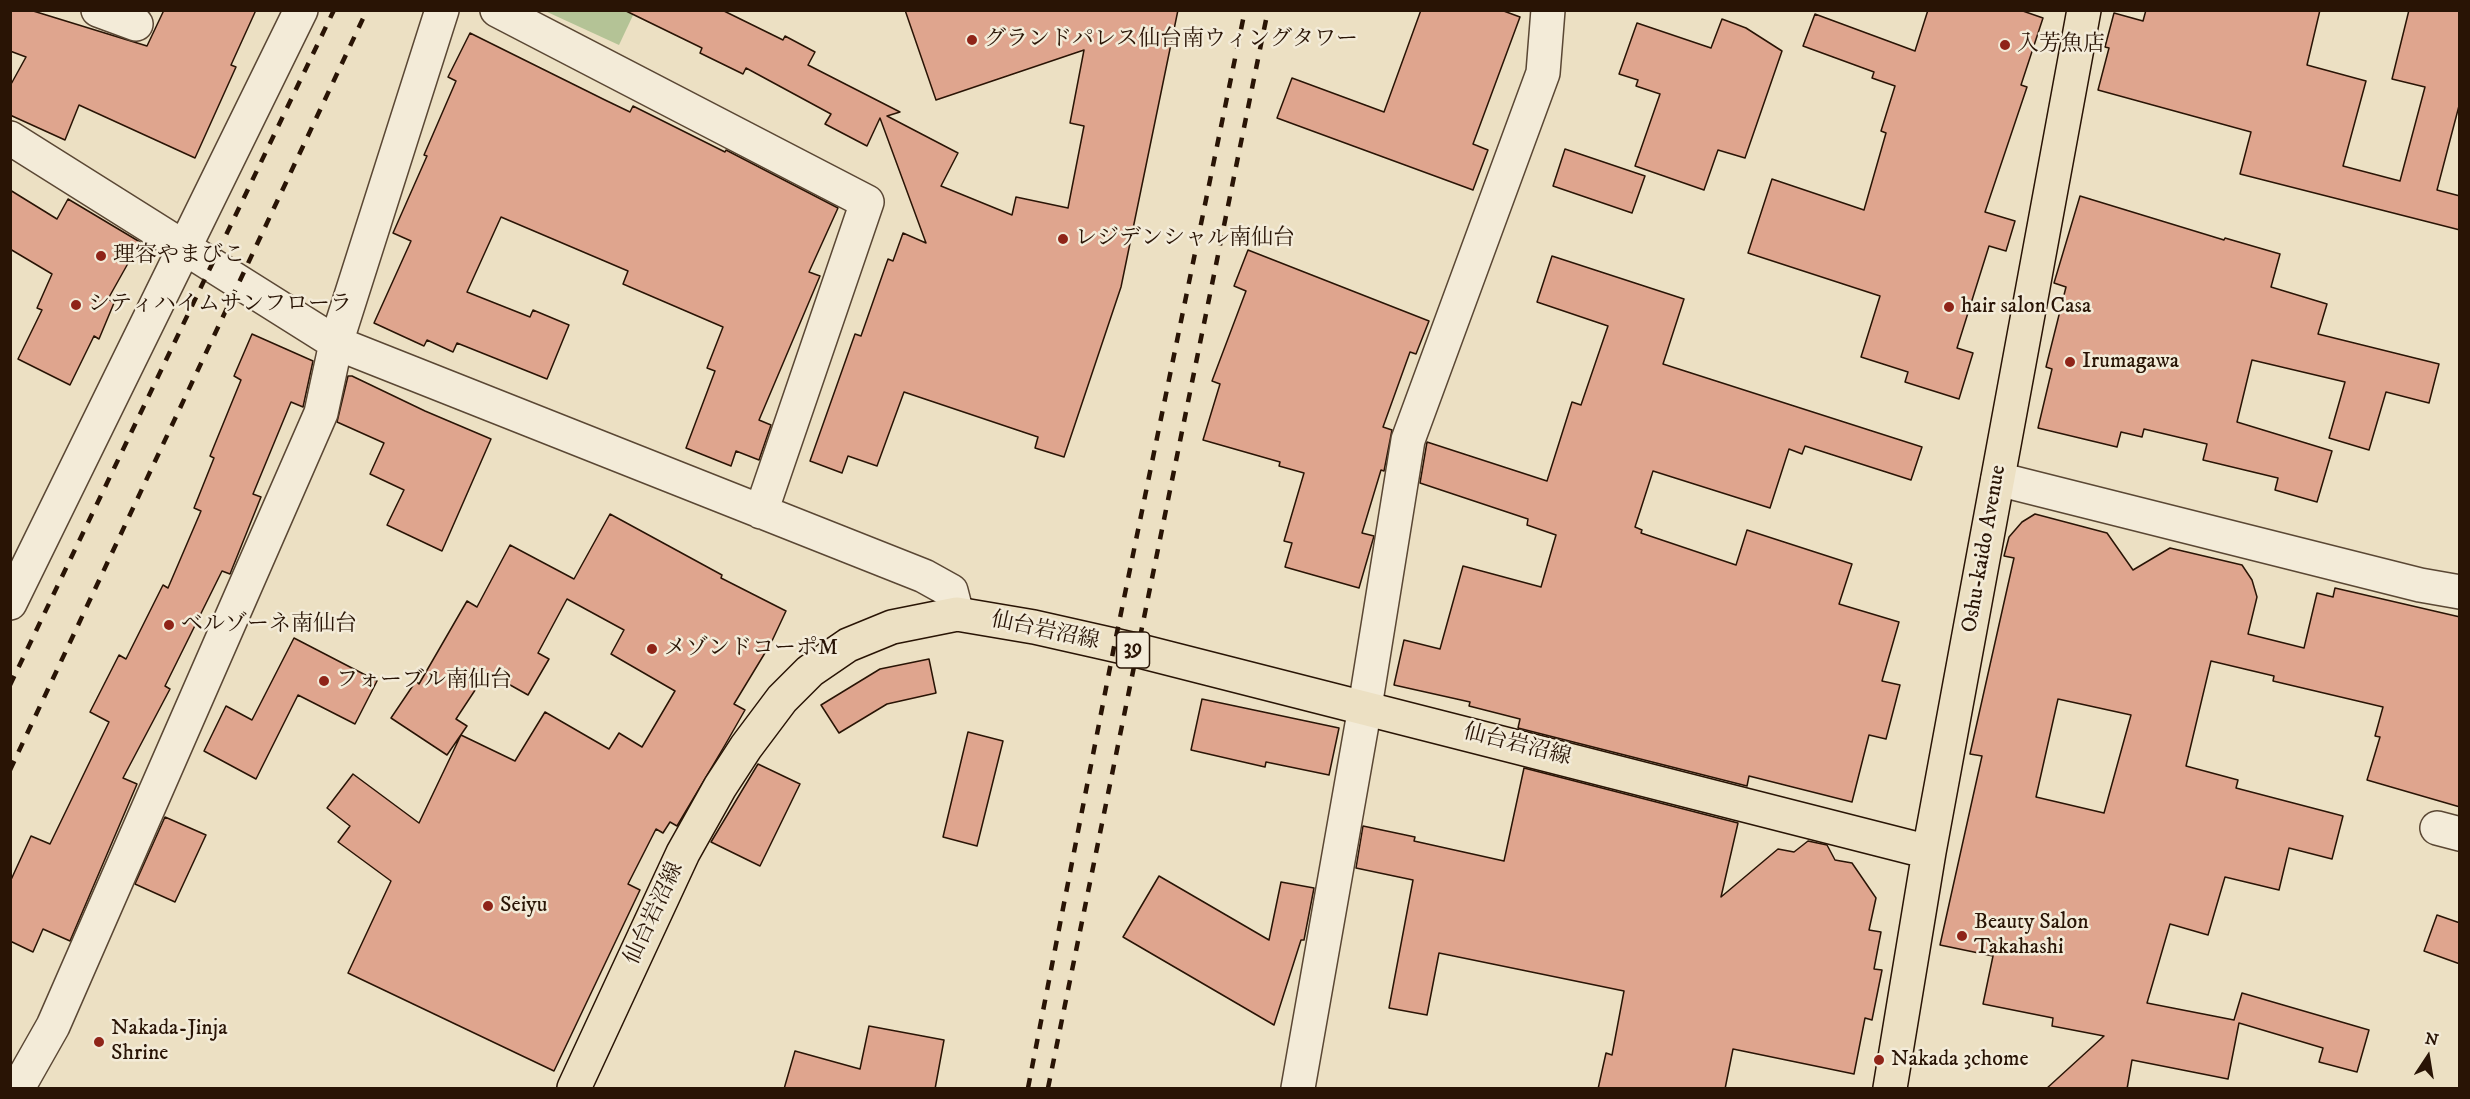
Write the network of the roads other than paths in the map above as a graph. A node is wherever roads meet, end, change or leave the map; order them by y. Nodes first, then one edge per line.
1 (98, 10) edge
2 (301, 10) edge
3 (442, 10) edge
4 (497, 10) edge
5 (1548, 10) edge
6 (2084, 10) edge
7 (136, 24) dead end
8 (10, 138) edge
9 (186, 247) junction
10 (336, 343) junction
11 (1998, 479) junction
12 (760, 512) junction
13 (2460, 592) edge
14 (10, 603) edge
15 (957, 614) junction
16 (1365, 707) junction
17 (1929, 852) junction
18 (15, 1089) edge
19 (574, 1089) edge
20 (1298, 1089) edge
21 (1890, 1089) edge

1 - 7 street
2 - 9 street
3 - 10 street
4 - 12 street
5 - 16 street
6 - 11 main road, Oshu-kaido Avenue
8 - 9 street
9 - 10 street
9 - 14 street
10 - 12 street
10 - 18 street
11 - 13 street
11 - 17 main road, Oshu-kaido Avenue
12 - 15 street
15 - 16 main road, 仙台岩沼線 / 39
15 - 19 main road, 仙台岩沼線 / 39
16 - 17 main road, 仙台岩沼線 / 39
16 - 20 street
17 - 21 main road, Oshu-kaido Avenue

